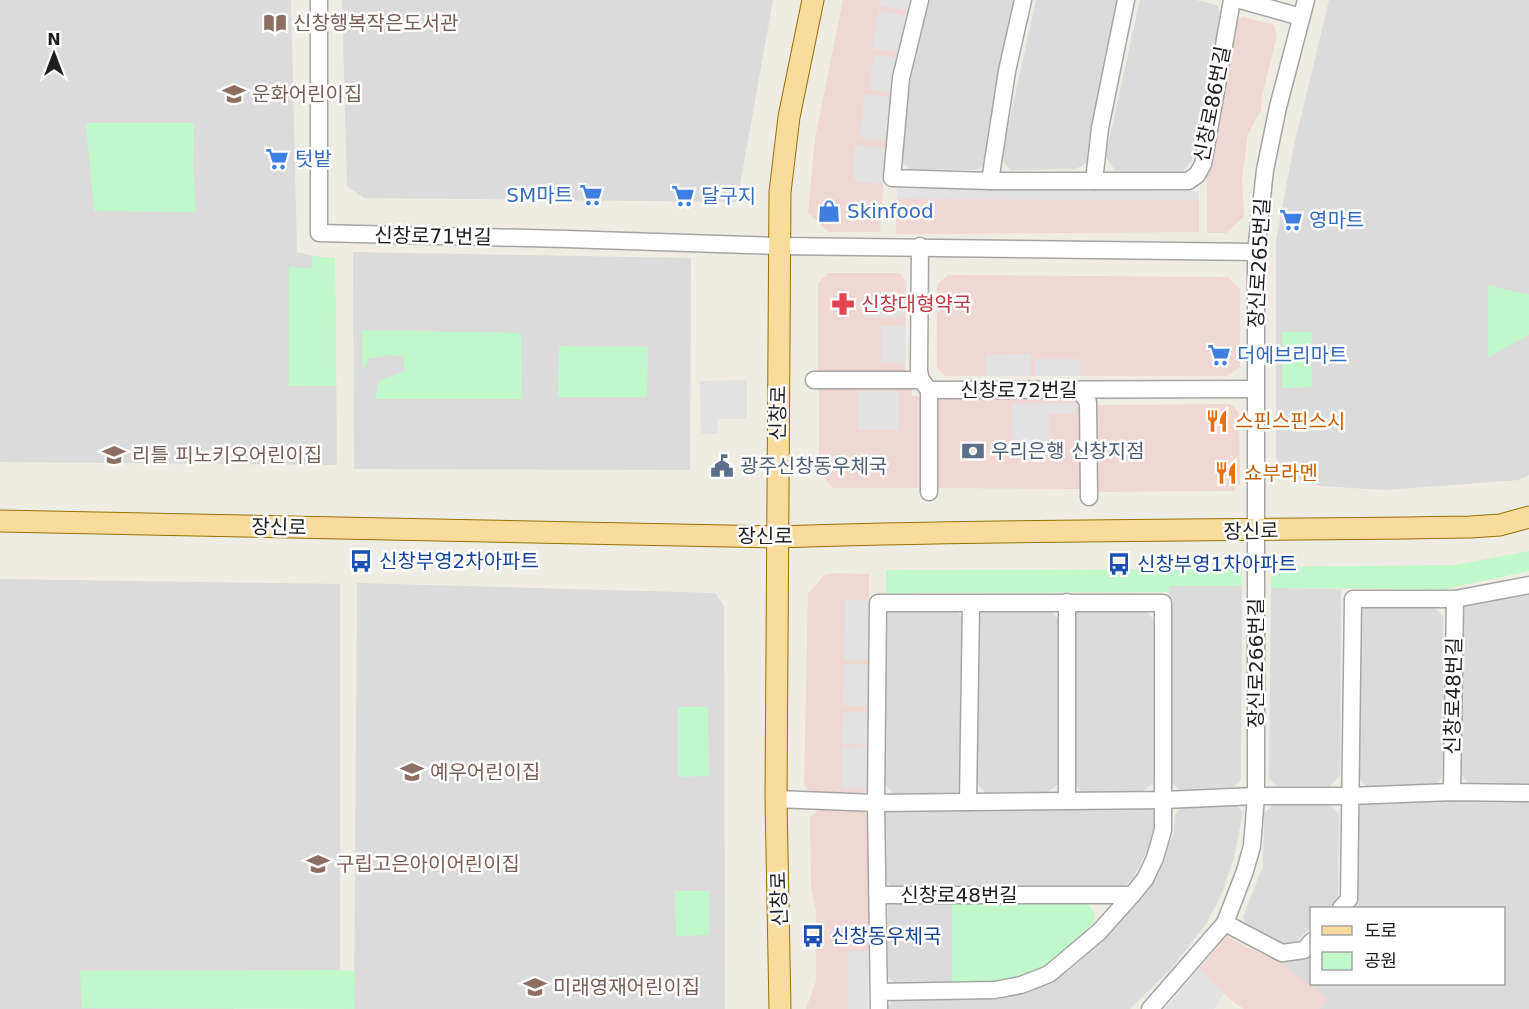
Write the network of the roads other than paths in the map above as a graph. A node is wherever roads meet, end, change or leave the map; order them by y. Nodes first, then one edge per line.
1 (319, 0) edge
2 (813, 0) edge
3 (920, 0) edge
4 (1023, 0) edge
5 (1126, 0) edge
6 (1232, 0) edge
7 (1240, 0) edge
8 (1306, 0) edge
9 (1301, 17) junction
10 (990, 181) junction
11 (1094, 181) junction
12 (780, 246) junction
13 (920, 246) junction
14 (1256, 252) junction
15 (814, 380) dead end
16 (925, 385) junction
17 (1256, 388) junction
18 (1079, 390) junction
19 (930, 492) dead end
20 (1089, 497) dead end
21 (1529, 517) edge
22 (0, 521) edge
23 (1255, 531) junction
24 (776, 537) junction
25 (1529, 585) edge
26 (1455, 599) junction
27 (1066, 602) junction
28 (971, 603) junction
29 (1452, 792) junction
30 (1529, 793) edge
31 (1256, 796) junction
32 (1350, 796) junction
33 (776, 799) junction
34 (1066, 800) junction
35 (1164, 800) junction
36 (876, 802) junction
37 (968, 802) junction
38 (878, 895) junction
39 (1132, 896) junction
40 (1343, 907) edge
41 (1225, 923) junction
42 (1310, 942) edge
43 (879, 992) junction
44 (780, 1009) edge
45 (879, 1009) edge
46 (1150, 1009) edge

1 - 12 street, 신창로71번길
2 - 12 main road, 신창로
3 - 10 street, 신창로86번길
4 - 10 street
5 - 11 street
6 - 11 street, 신창로86번길
7 - 9 street
8 - 9 street, 장신로265번길
9 - 14 street, 장신로265번길
10 - 11 street, 신창로86번길
12 - 13 street
12 - 24 main road, 신창로
13 - 14 street
13 - 16 street
14 - 17 street, 장신로265번길
15 - 16 street, 신창로72번길
16 - 18 street, 신창로72번길
16 - 19 street
17 - 18 street, 신창로72번길
17 - 23 street, 장신로265번길
18 - 20 street
21 - 23 main road, 장신로
22 - 24 main road, 장신로
23 - 24 main road, 장신로
23 - 31 street, 장신로266번길
24 - 33 main road, 신창로
25 - 26 street
26 - 29 street, 신창로48번길
26 - 32 street
27 - 28 street, 신창로48번길
27 - 34 street
27 - 35 street, 신창로48번길
28 - 36 street, 신창로48번길
28 - 37 street
29 - 30 street
29 - 32 street
31 - 32 street
31 - 35 street
31 - 41 street, 장신로266번길
32 - 40 street
33 - 36 street
33 - 44 main road, 신창로
34 - 35 street
34 - 37 street
35 - 39 street, 신창로48번길
36 - 37 street
36 - 38 street, 신창로48번길
38 - 39 street, 신창로48번길
38 - 43 street
39 - 43 street, 신창로48번길
41 - 42 street
41 - 46 street
43 - 45 street

